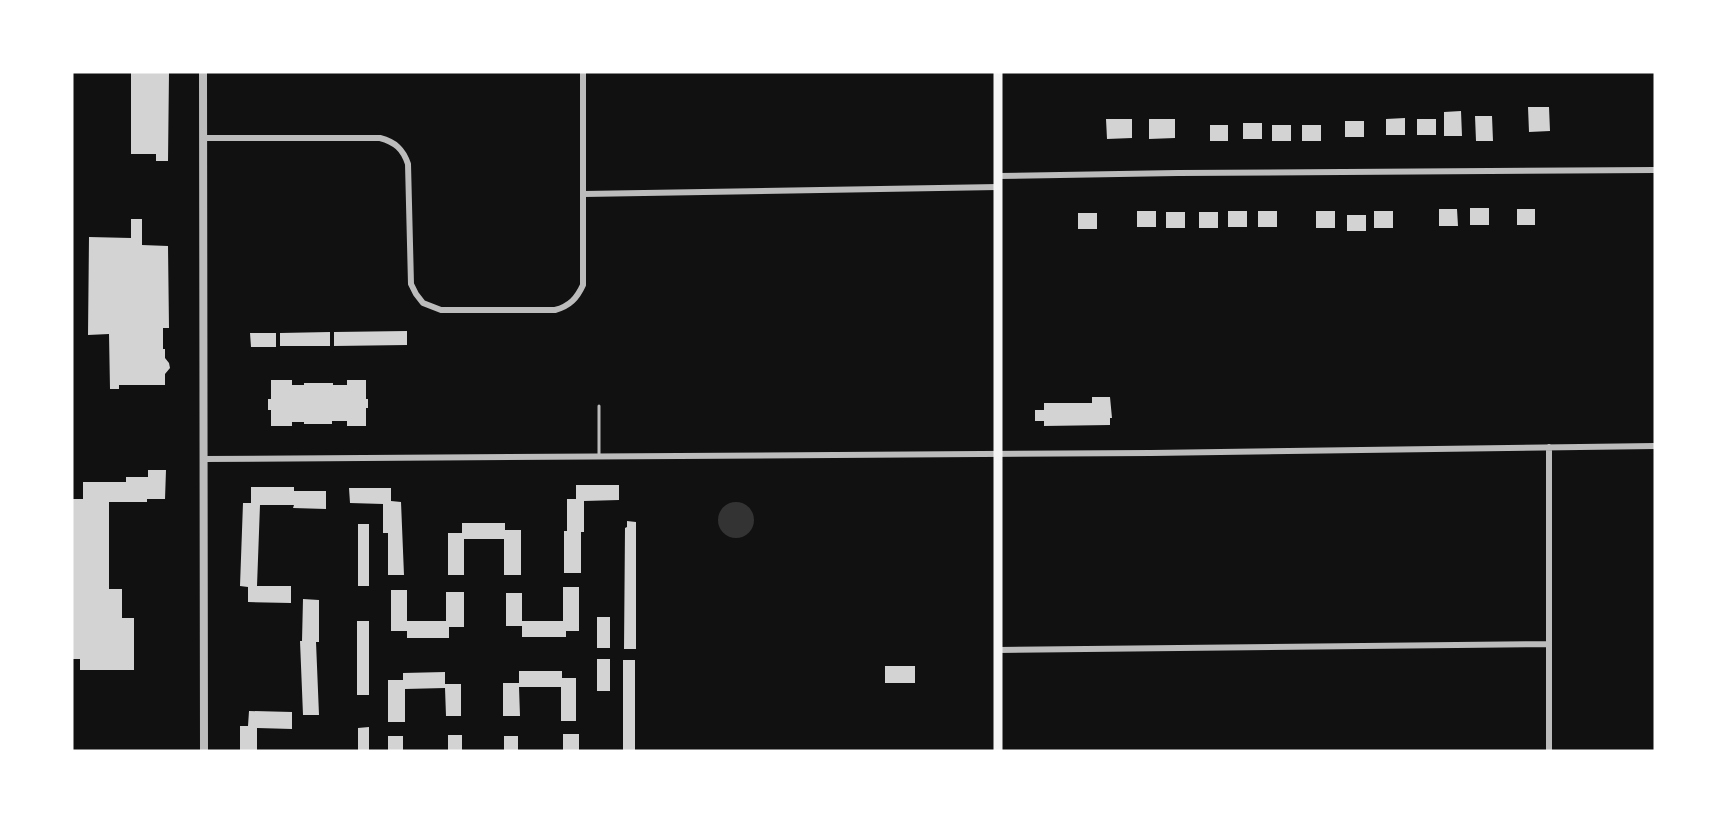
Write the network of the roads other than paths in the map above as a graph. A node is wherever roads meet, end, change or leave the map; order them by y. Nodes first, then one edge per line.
1 (203, 72) edge
2 (584, 72) edge
3 (998, 72) edge
4 (203, 138) junction
5 (1655, 170) edge
6 (998, 176) junction
7 (998, 187) junction
8 (584, 194) junction
9 (599, 406) dead end
10 (1655, 446) edge
11 (1549, 447) junction
12 (998, 453) junction
13 (599, 456) junction
14 (203, 459) junction
15 (1549, 644) junction
16 (998, 650) junction
17 (204, 751) edge
18 (998, 751) edge
19 (1549, 751) edge

1 - 4 street
2 - 8 street
3 - 6 main road
4 - 8 street
4 - 14 street
5 - 6 street
6 - 7 main road
7 - 8 street
7 - 12 main road
9 - 13 lane
10 - 11 street
11 - 12 street
11 - 15 street
12 - 13 street
12 - 16 main road
13 - 14 street
14 - 17 street
15 - 16 street
15 - 19 street
16 - 18 main road

